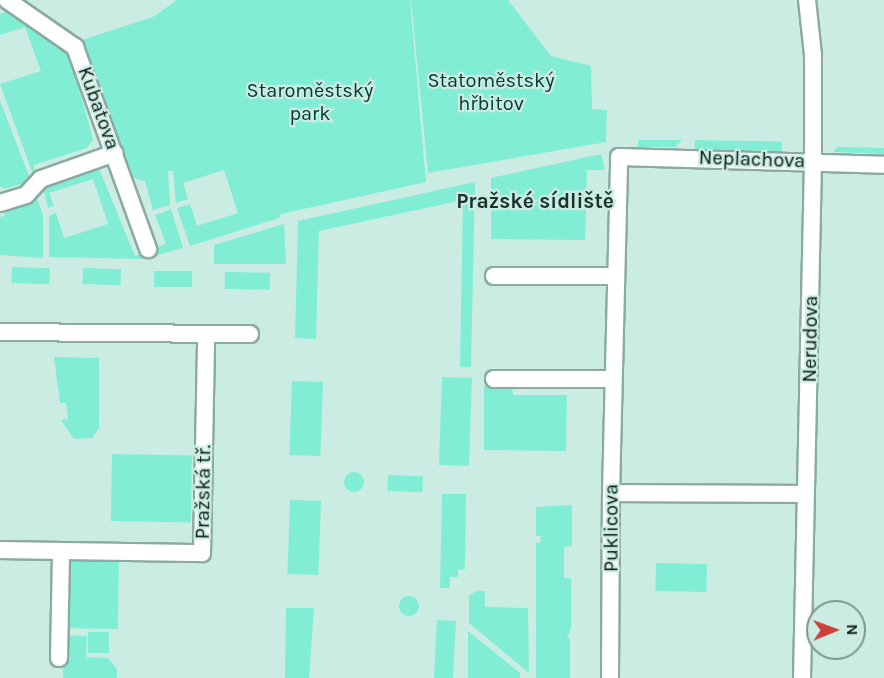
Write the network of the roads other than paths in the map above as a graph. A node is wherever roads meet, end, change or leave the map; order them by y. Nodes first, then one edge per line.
1 (7, 0) edge
2 (807, 0) edge
3 (115, 153) junction
4 (619, 157) joint
5 (813, 162) junction
6 (884, 165) edge
7 (0, 203) edge
8 (148, 249) dead end
9 (494, 276) dead end
10 (616, 276) junction
11 (0, 332) edge
12 (250, 334) dead end
13 (206, 337) junction
14 (494, 379) dead end
15 (614, 379) junction
16 (610, 492) junction
17 (806, 494) junction
18 (0, 550) edge
19 (61, 551) junction
20 (59, 658) dead end
21 (610, 678) edge
22 (802, 678) edge

1 - 3 street, Kubatova
2 - 5 street, Nerudova
3 - 7 street
3 - 8 street, Kubatova
4 - 5 street, Neplachova
4 - 10 street, Puklicova
5 - 6 street, Neplachova
5 - 17 street, Nerudova
9 - 10 street
10 - 15 street, Puklicova
11 - 13 street
12 - 13 street
13 - 19 street, Pražská tř.
14 - 15 street
15 - 16 street, Puklicova
16 - 17 street
16 - 21 street, Puklicova
17 - 22 street, Nerudova
18 - 19 street, Pražská tř.
19 - 20 street

